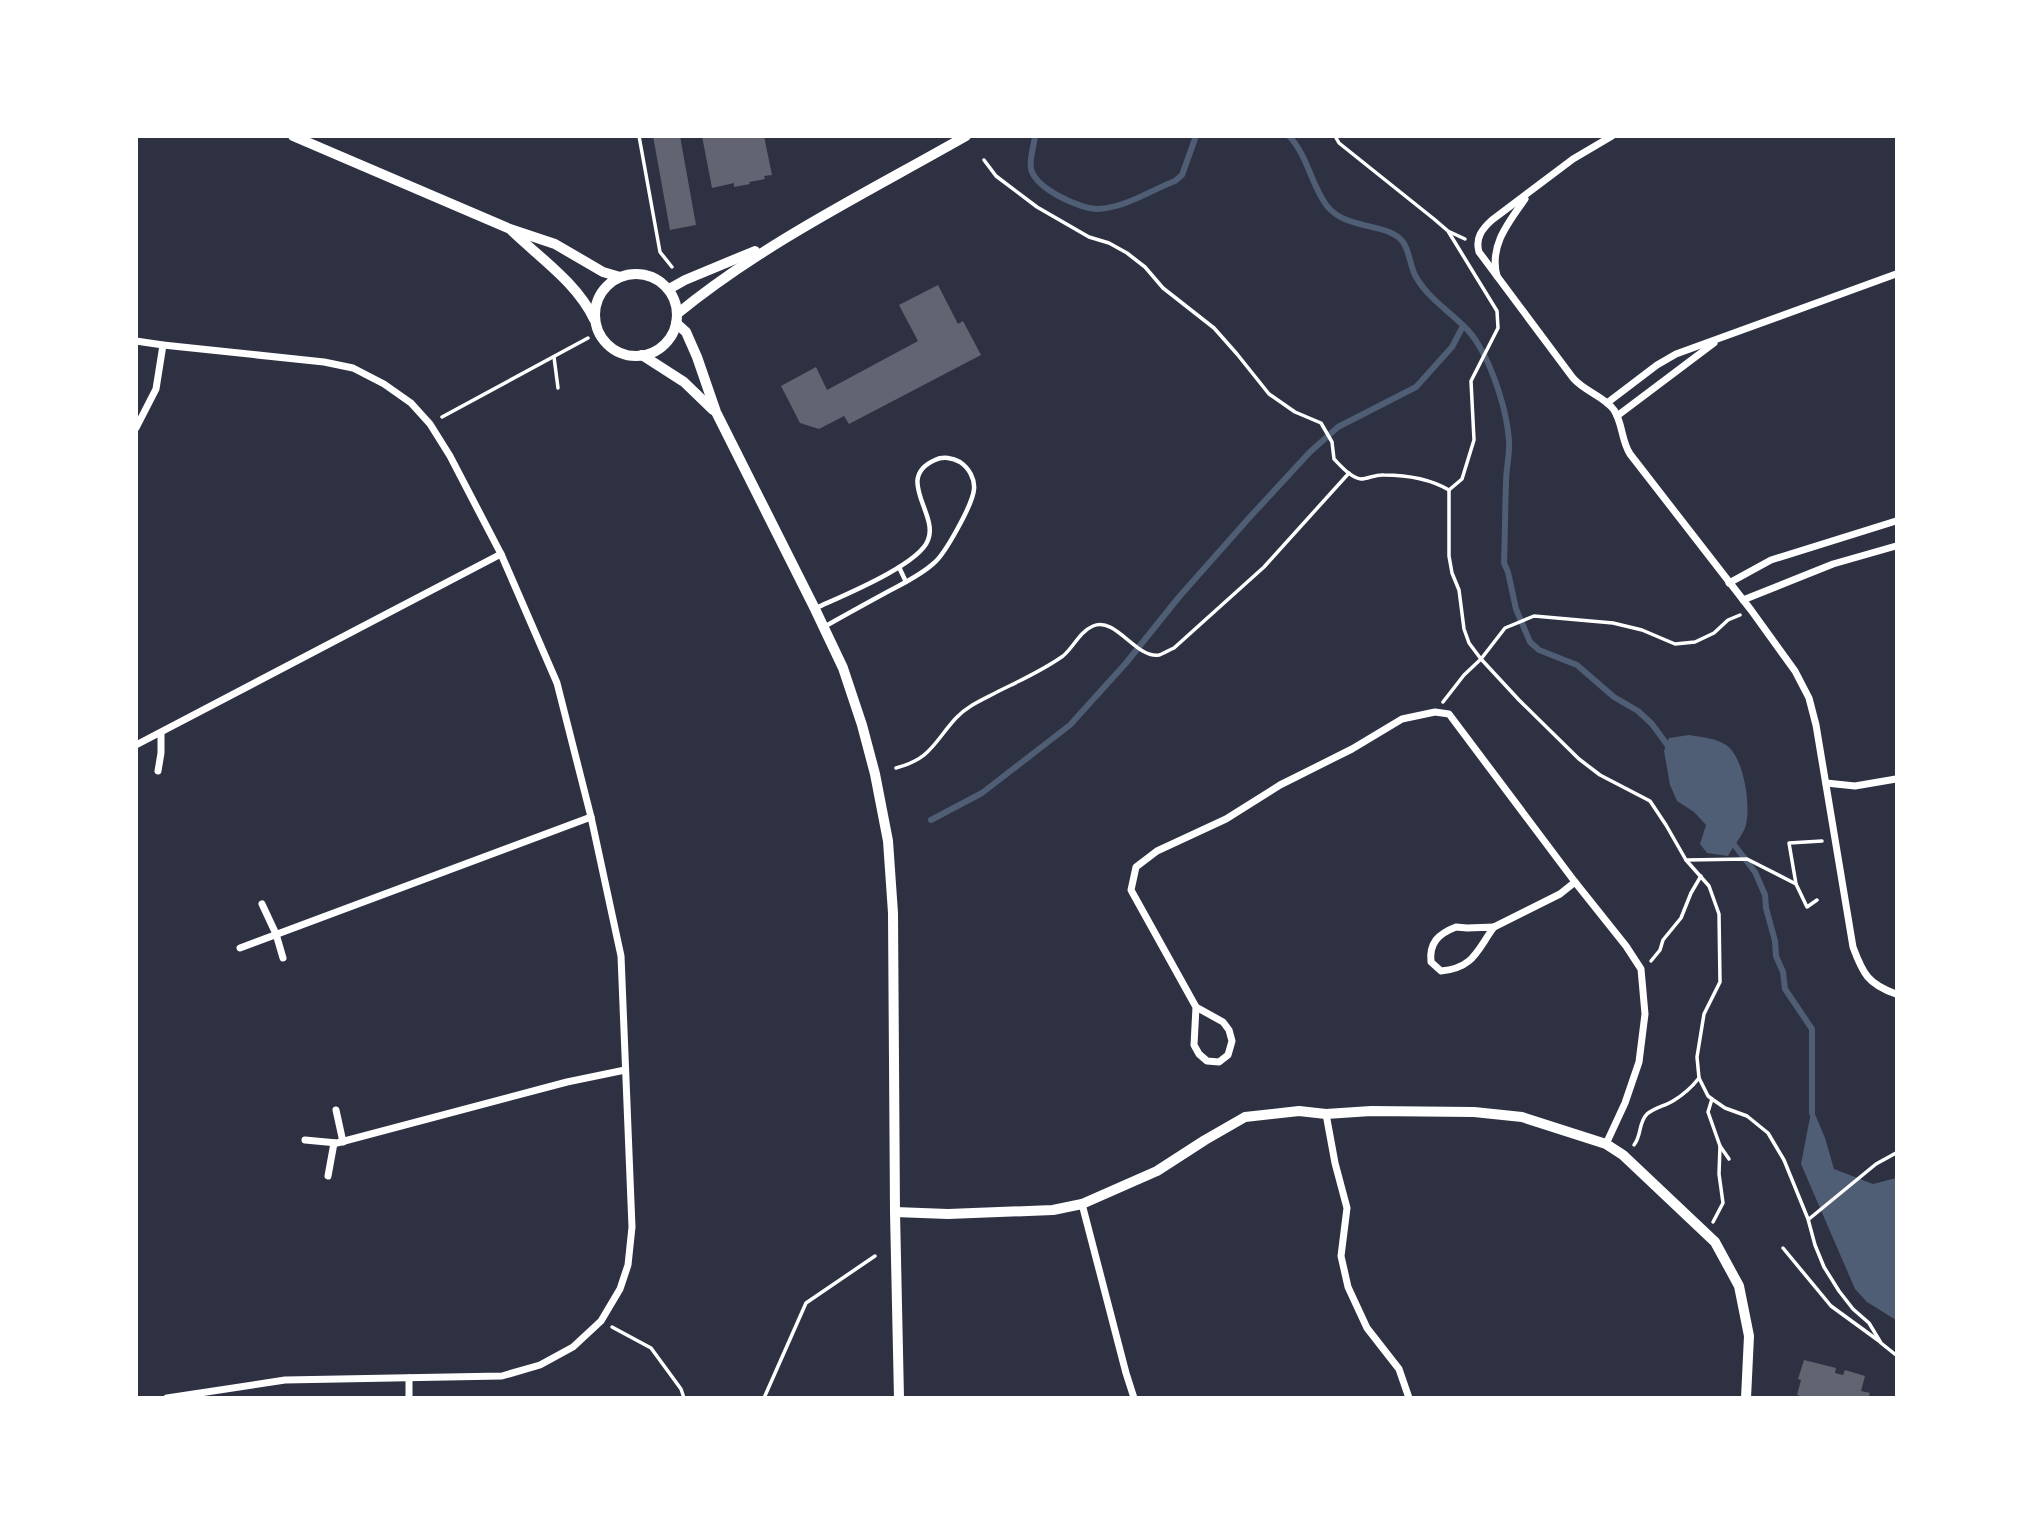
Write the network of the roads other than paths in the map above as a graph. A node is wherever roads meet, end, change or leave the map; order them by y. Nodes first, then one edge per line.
1 (293, 136) edge
2 (966, 136) edge
3 (1612, 136) edge
4 (1536, 187) junction
5 (510, 229) junction
6 (780, 241) junction
7 (1896, 274) edge
8 (620, 277) junction
9 (1500, 283) junction
10 (669, 289) junction
11 (677, 319) junction
12 (596, 323) junction
13 (1723, 337) junction
14 (136, 341) edge
15 (163, 345) junction
16 (642, 355) junction
17 (1607, 403) junction
18 (716, 412) junction
19 (1617, 416) junction
20 (136, 428) edge
21 (1896, 521) edge
22 (1896, 546) edge
23 (501, 554) junction
24 (898, 567) junction
25 (906, 582) junction
26 (1729, 583) junction
27 (1743, 600) junction
28 (816, 609) junction
29 (823, 627) junction
30 (161, 733) junction
31 (138, 743) edge
32 (158, 771) dead end
33 (1896, 779) edge
34 (1826, 783) junction
35 (591, 817) junction
36 (1576, 882) junction
37 (262, 904) dead end
38 (1494, 927) junction
39 (276, 934) junction
40 (240, 948) dead end
41 (283, 958) dead end
42 (1896, 994) edge
43 (1196, 1007) junction
44 (625, 1070) junction
45 (336, 1110) dead end
46 (1326, 1114) junction
47 (305, 1140) dead end
48 (344, 1142) junction
49 (334, 1143) junction
50 (1606, 1144) junction
51 (328, 1176) dead end
52 (1082, 1204) junction
53 (895, 1212) junction
54 (409, 1378) junction
55 (167, 1398) edge
56 (410, 1398) edge
57 (899, 1398) edge
58 (1134, 1398) edge
59 (1409, 1398) edge
60 (1746, 1398) edge

1 - 5 street
2 - 6 street
3 - 4 street
4 - 9 street
4 - 9 street
5 - 8 street
5 - 12 street
6 - 10 street
6 - 11 street
7 - 13 street
8 - 10 street
8 - 12 street
9 - 17 street
10 - 11 street
11 - 16 street
11 - 18 street
12 - 16 street
13 - 17 street
13 - 19 street
14 - 15 street
15 - 20 street
15 - 23 street
16 - 18 street
17 - 19 street
18 - 28 street
19 - 26 street
21 - 26 street
22 - 27 street
23 - 30 street
23 - 35 street
24 - 25 lane
24 - 25 lane
24 - 28 lane
25 - 29 lane
26 - 27 street
27 - 34 street
28 - 29 street
29 - 53 street
30 - 31 street
30 - 32 street
33 - 34 street
34 - 42 street
35 - 39 street
35 - 44 street
36 - 38 street
36 - 43 street
36 - 50 street
37 - 39 street
38 - 38 street
39 - 40 street
39 - 41 street
43 - 43 street
44 - 48 street
44 - 54 street
45 - 48 street
46 - 50 street
46 - 52 street
46 - 59 street
47 - 49 street
48 - 49 street
49 - 51 street
50 - 60 street
52 - 53 street
52 - 58 street
53 - 57 street
54 - 55 street
54 - 56 street

